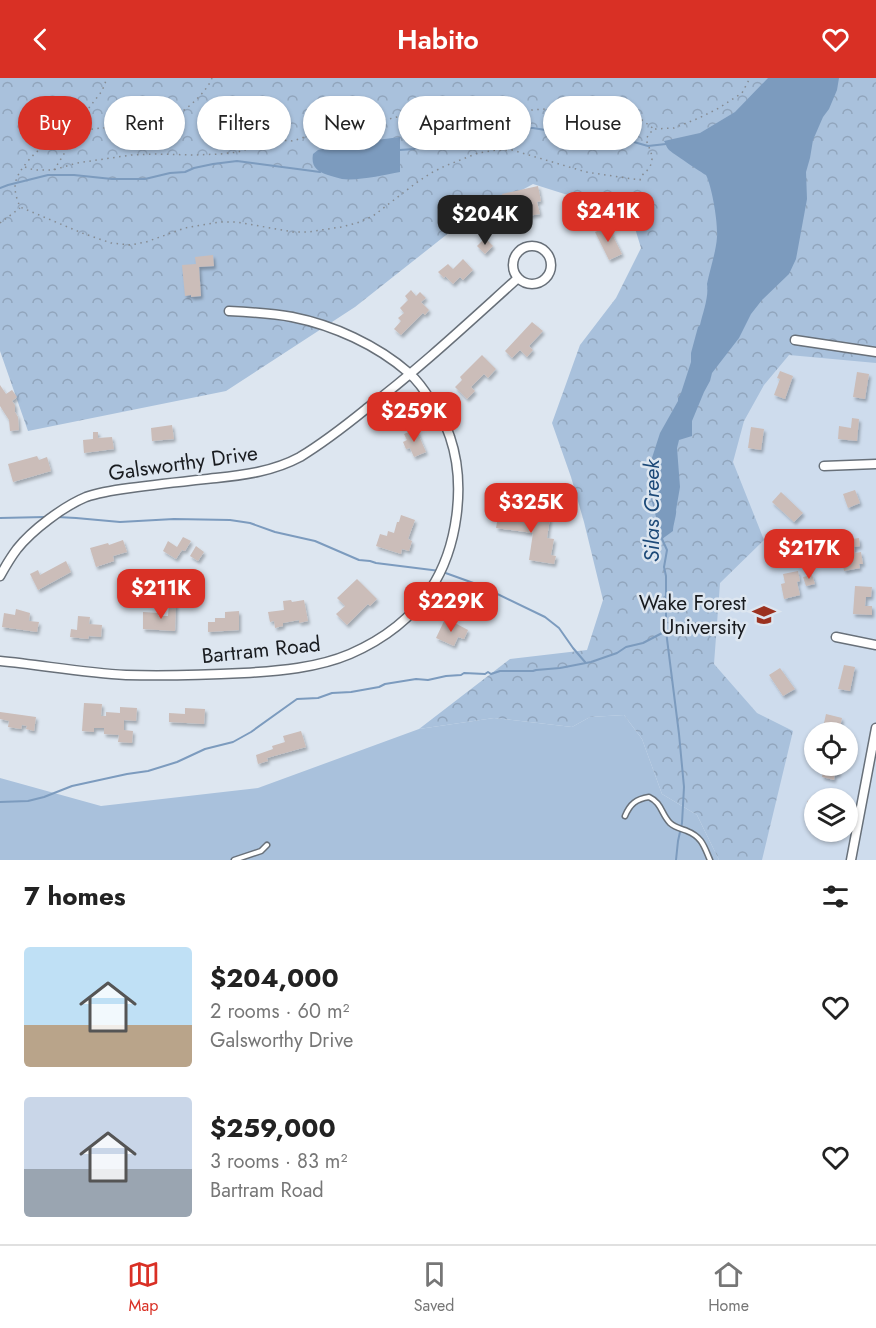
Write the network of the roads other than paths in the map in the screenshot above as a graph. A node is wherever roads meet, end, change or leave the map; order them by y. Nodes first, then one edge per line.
1 (518, 279) junction
2 (229, 311) dead end
3 (795, 340) dead end
4 (876, 352) edge
5 (410, 374) junction
6 (876, 464) edge
7 (824, 466) dead end
8 (0, 576) edge
9 (836, 637) dead end
10 (876, 645) edge
11 (0, 661) edge
12 (876, 728) edge
13 (625, 816) dead end
14 (267, 845) dead end
15 (234, 860) edge
16 (710, 860) edge
17 (851, 860) edge

1 - 1 street
1 - 5 street, Galsworthy Drive
2 - 5 street, Bartram Road
3 - 4 street
5 - 8 street, Galsworthy Drive
5 - 11 street, Bartram Road
6 - 7 street
9 - 10 street
12 - 17 street
13 - 16 lane
14 - 15 lane

